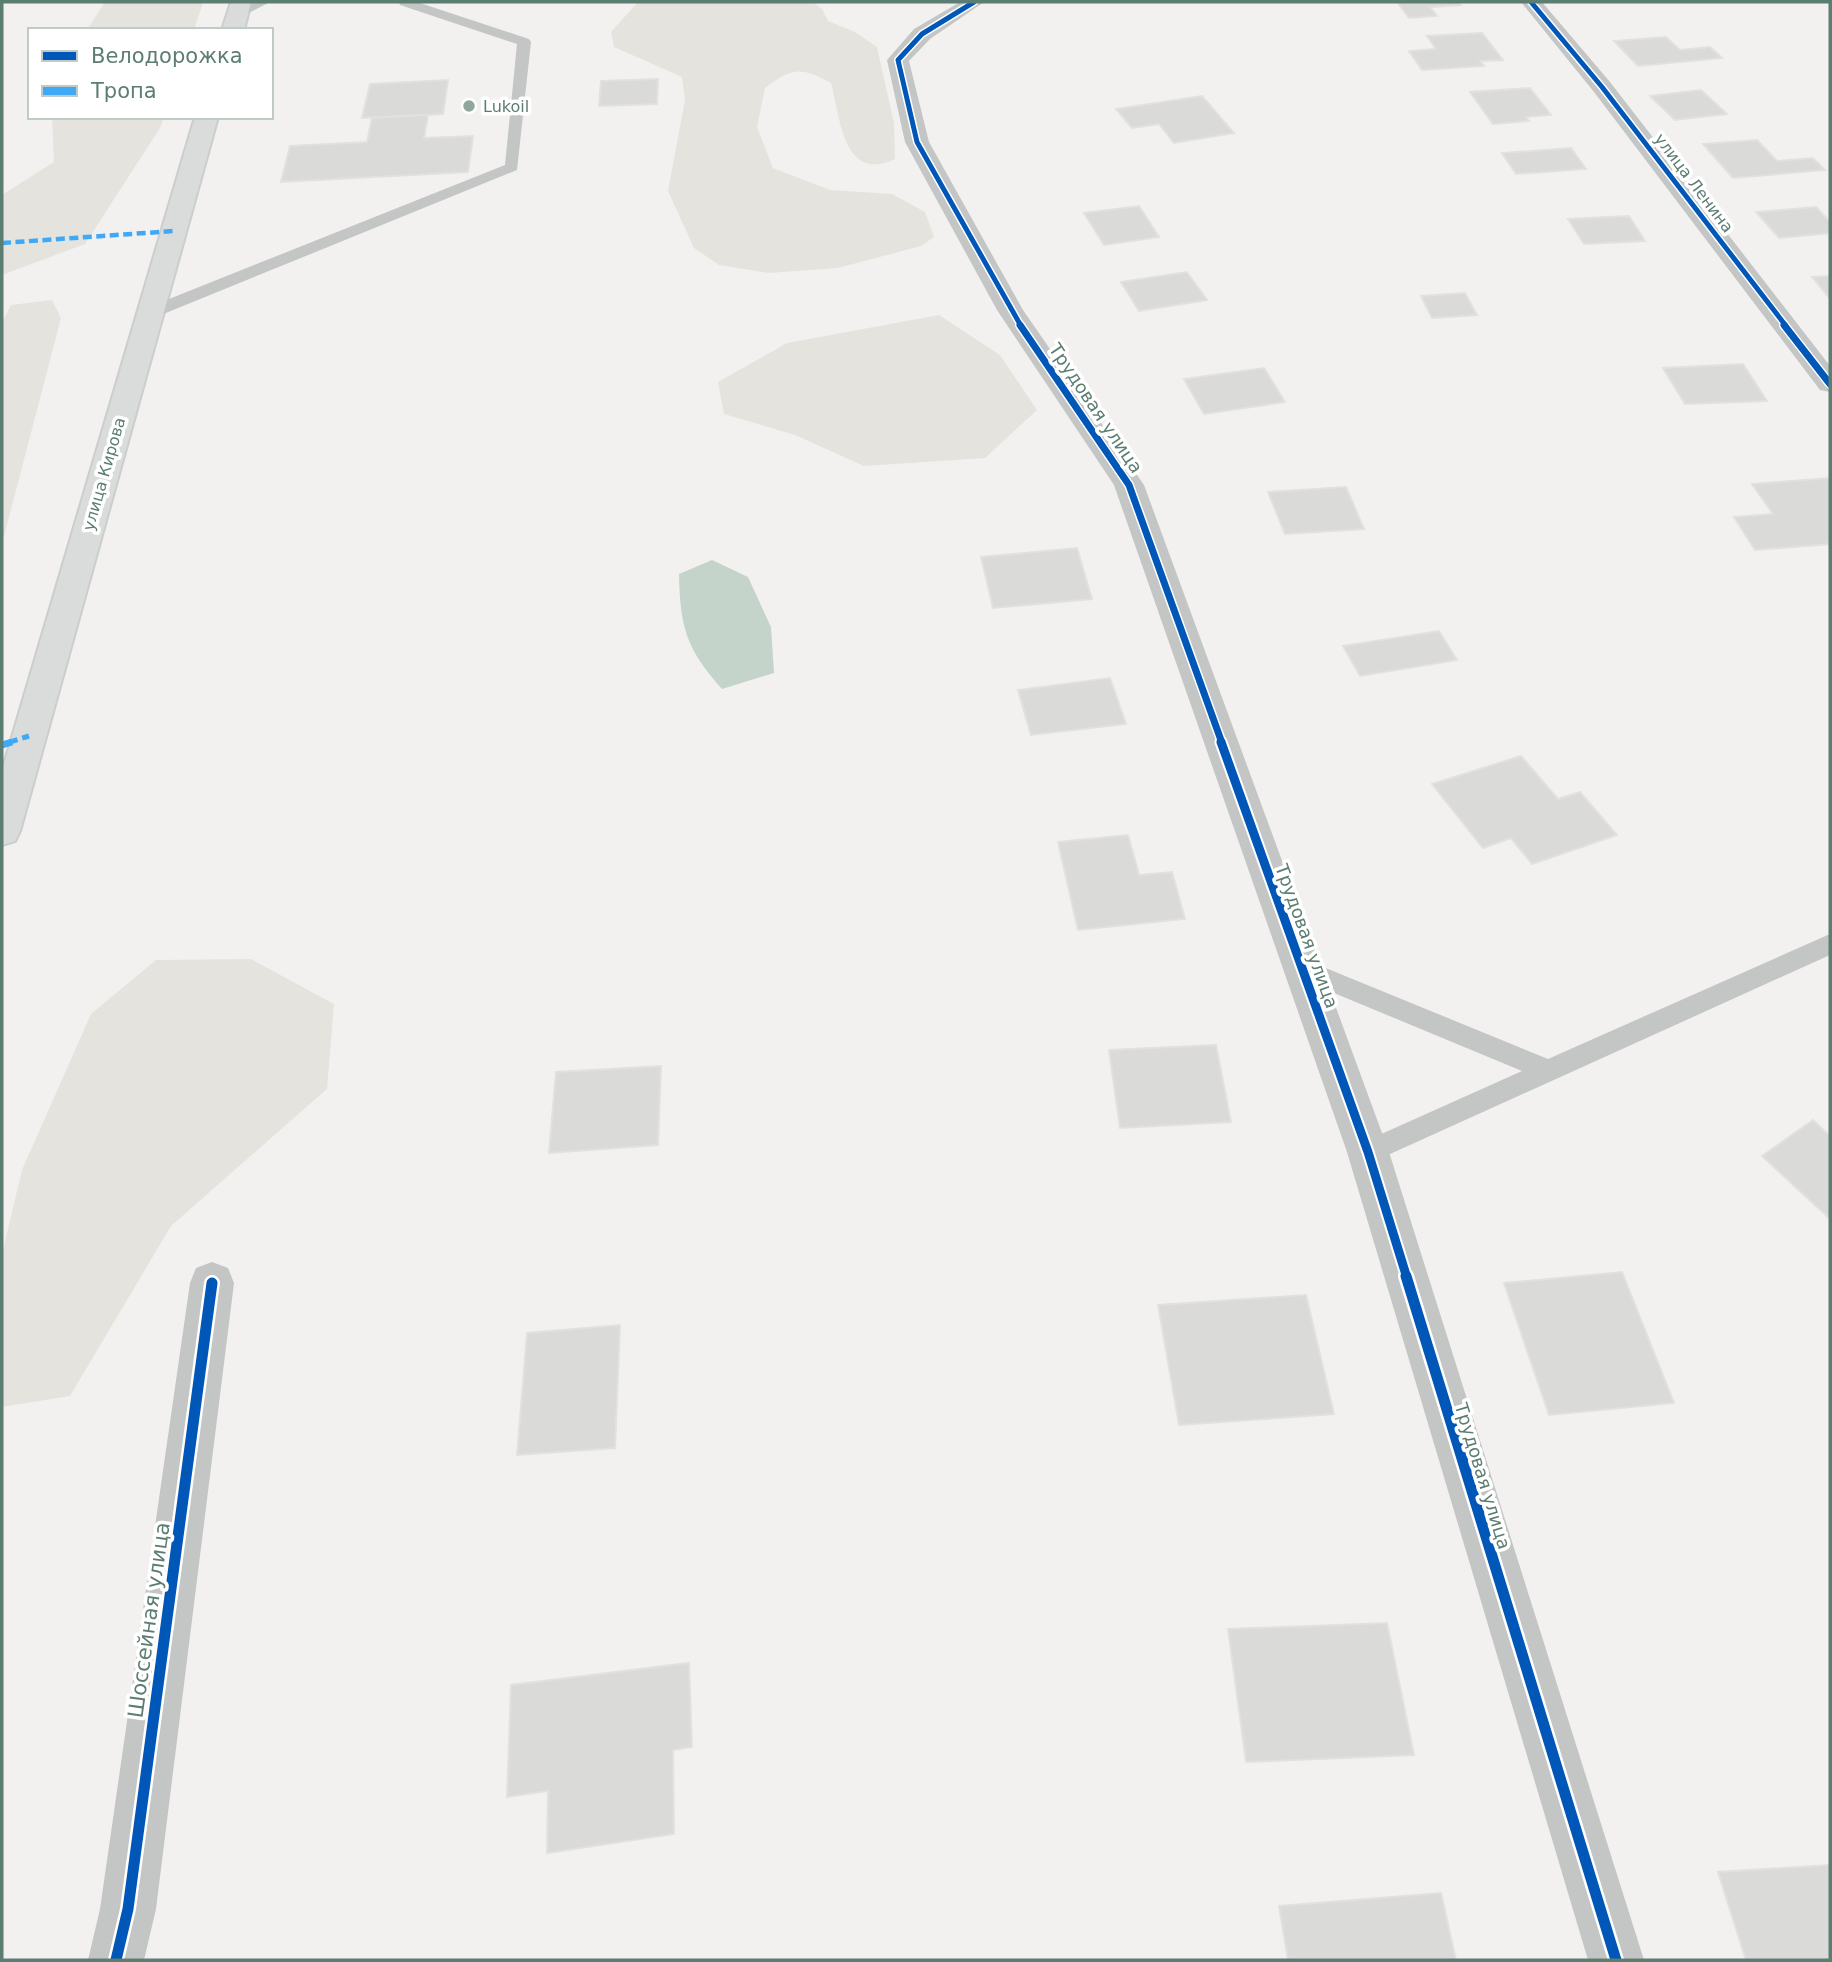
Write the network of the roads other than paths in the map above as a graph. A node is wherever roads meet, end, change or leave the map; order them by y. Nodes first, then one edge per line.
1 (263, 2) edge
2 (405, 2) edge
3 (974, 2) edge
4 (1531, 2) edge
5 (237, 15) edge
6 (206, 119) edge
7 (150, 313) junction
8 (1830, 384) edge
9 (2, 831) edge
10 (1830, 944) edge
11 (1302, 969) junction
12 (1550, 1071) junction
13 (1368, 1152) junction
14 (212, 1283) dead end
15 (116, 1960) edge
16 (1616, 1960) edge

1 - 5 lane
2 - 7 lane
3 - 11 street, Трудовая улица
4 - 8 street, улица Ленина
6 - 7 main road, улица Кирова
7 - 9 main road, улица Кирова
10 - 12 lane
11 - 12 lane
11 - 13 street, Трудовая улица
12 - 13 lane
13 - 16 street, Трудовая улица
14 - 15 street, Шоссейная улица

